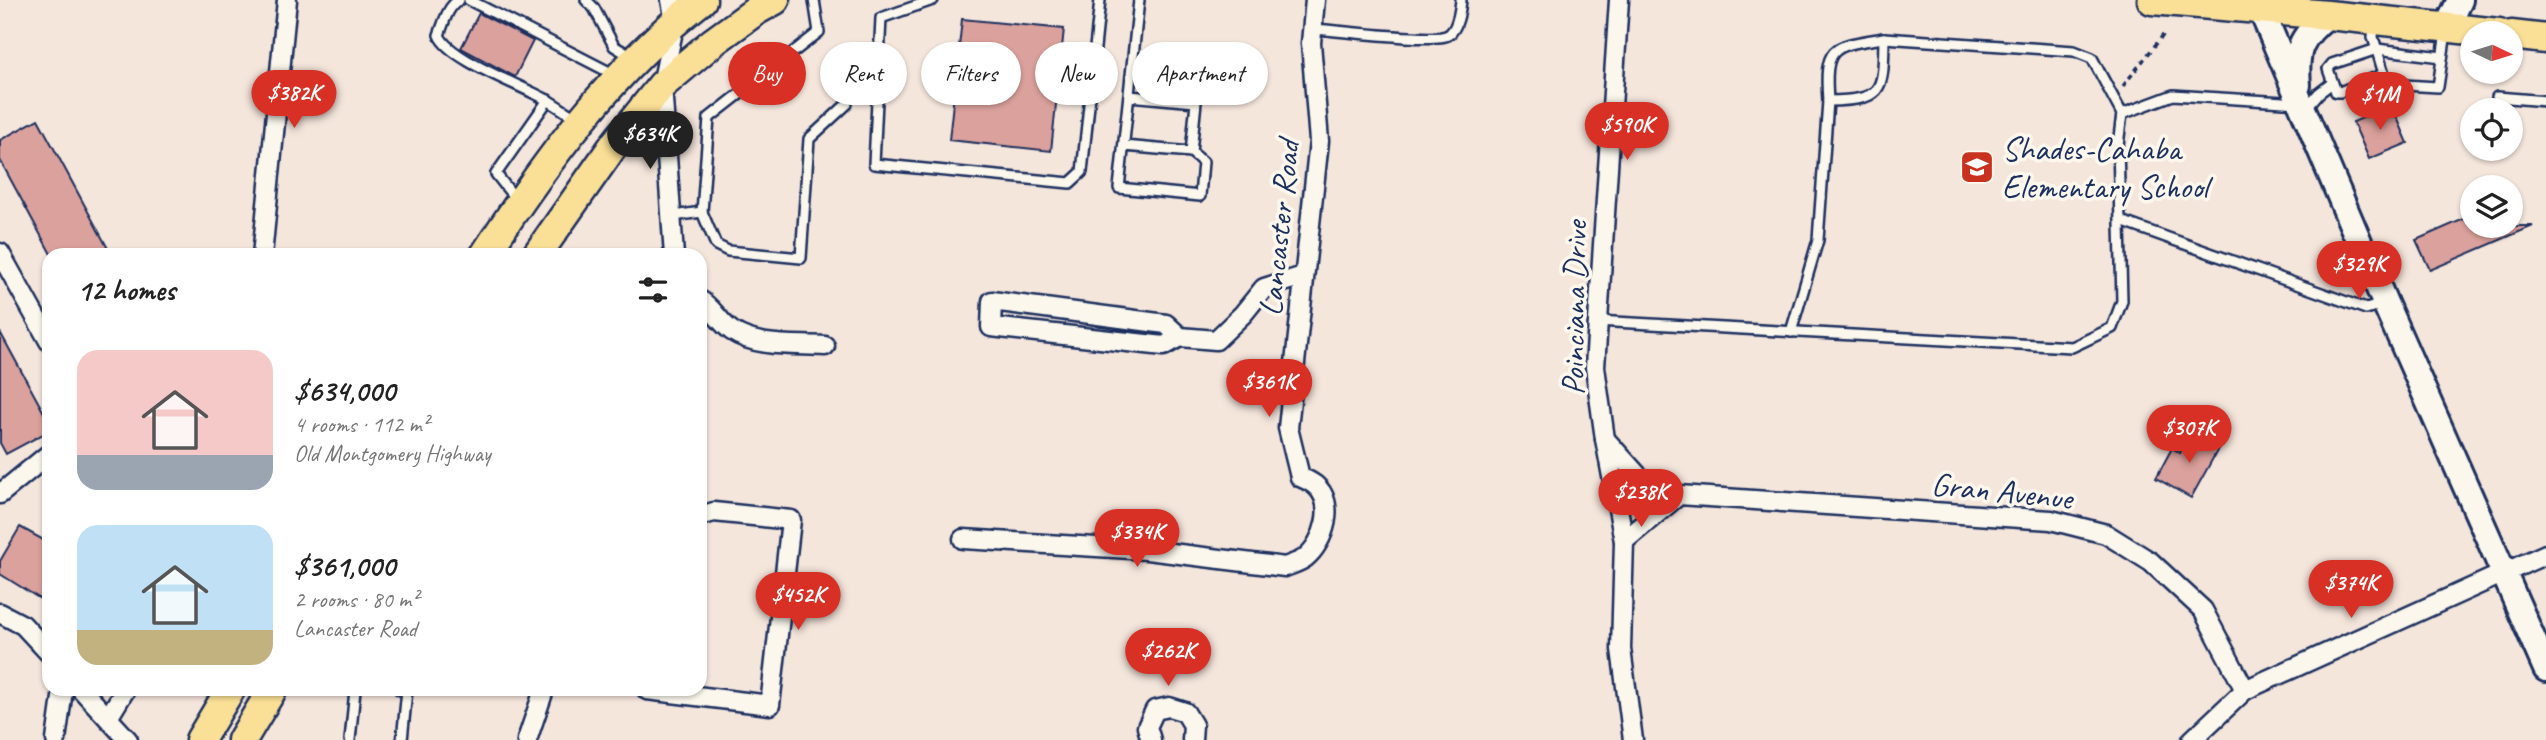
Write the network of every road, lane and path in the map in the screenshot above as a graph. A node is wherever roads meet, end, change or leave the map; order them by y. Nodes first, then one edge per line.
1 (287, 0) edge
2 (459, 0) edge
3 (469, 0) edge
4 (586, 0) edge
5 (702, 0) edge
6 (775, 0) edge
7 (814, 0) edge
8 (933, 0) edge
9 (1100, 0) edge
10 (1139, 0) edge
11 (1315, 0) edge
12 (1461, 0) edge
13 (1619, 0) edge
14 (2152, 0) edge
15 (2460, 0) edge
16 (2259, 5) edge
17 (673, 10) edge
18 (2328, 15) junction
19 (2374, 19) junction
20 (2447, 27) junction
21 (1312, 29) junction
22 (2460, 29) edge
23 (2164, 34) dead end
24 (2524, 36) edge
25 (1884, 38) junction
26 (2546, 39) edge
27 (2376, 50) junction
28 (2442, 57) junction
29 (626, 68) junction
30 (2384, 74) junction
31 (2332, 83) junction
32 (662, 85) junction
33 (2123, 86) dead end
34 (1129, 96) junction
35 (2497, 97) dead end
36 (548, 100) junction
37 (1828, 101) junction
38 (2546, 101) edge
39 (846, 105) edge
40 (2301, 107) junction
41 (2122, 114) junction
42 (580, 121) junction
43 (1124, 146) junction
44 (1191, 152) junction
45 (519, 203) junction
46 (702, 212) junction
47 (673, 216) junction
48 (2122, 221) junction
49 (263, 248) edge
50 (489, 248) edge
51 (546, 248) edge
52 (674, 248) edge
53 (0, 253) edge
54 (1303, 276) junction
55 (2385, 303) junction
56 (1093, 314) junction
57 (707, 317) edge
58 (1597, 321) junction
59 (42, 328) edge
60 (1791, 332) junction
61 (1180, 337) junction
62 (1090, 338) junction
63 (825, 346) dead end
64 (1605, 439) junction
65 (42, 460) edge
66 (0, 494) edge
67 (1678, 495) junction
68 (707, 514) edge
69 (962, 539) dead end
70 (1624, 541) junction
71 (2546, 554) edge
72 (2505, 572) junction
73 (0, 612) edge
74 (42, 645) edge
75 (2546, 669) edge
76 (2245, 690) junction
77 (62, 696) edge
78 (87, 696) edge
79 (121, 696) edge
80 (226, 696) edge
81 (268, 696) edge
82 (354, 696) edge
83 (406, 696) edge
84 (542, 696) edge
85 (696, 696) edge
86 (108, 719) junction
87 (56, 740) edge
88 (128, 740) edge
89 (200, 740) edge
90 (242, 740) edge
91 (350, 740) edge
92 (402, 740) edge
93 (527, 740) edge
94 (1151, 740) edge
95 (1192, 740) edge
96 (1633, 740) edge
97 (2192, 740) edge

1 - 49 street
2 - 36 lane
3 - 29 lane
4 - 29 lane
5 - 17 main road
6 - 32 main road
7 - 46 lane
8 - 9 lane
10 - 34 lane
11 - 21 street, Lancaster Road
12 - 21 lane
13 - 58 street, Poinciana Drive
14 - 16 main road
15 - 20 main road
16 - 18 main road
16 - 40 main road
17 - 29 main road
17 - 32 street
18 - 19 main road
18 - 40 main road
19 - 20 main road
19 - 27 lane
20 - 22 main road
20 - 28 lane
21 - 54 street, Lancaster Road
23 - 33 path
24 - 26 main road
25 - 37 lane
25 - 37 lane
25 - 41 lane
27 - 28 lane
27 - 30 lane
27 - 31 lane
28 - 30 lane
29 - 42 main road
30 - 31 lane
31 - 40 lane
32 - 47 street
32 - 51 main road
34 - 43 lane
34 - 44 lane
35 - 38 lane
36 - 42 lane
36 - 45 lane
37 - 60 lane
39 - 46 lane
40 - 41 lane
40 - 55 main road
41 - 48 lane
42 - 45 main road
43 - 44 lane
43 - 44 lane
45 - 50 main road
46 - 47 lane
47 - 52 street
48 - 55 lane
48 - 60 lane
53 - 59 street
54 - 61 street
54 - 69 street, Lancaster Road
55 - 72 main road
56 - 61 street
56 - 62 street
56 - 62 street
57 - 63 street
58 - 60 lane
58 - 64 street, Poinciana Drive
61 - 62 street
64 - 67 street, Gran Avenue
64 - 70 street, Poinciana Drive
65 - 66 street
67 - 70 street
67 - 76 street, Gran Avenue
68 - 85 street
70 - 96 street, Poinciana Drive
71 - 72 street
72 - 75 main road
72 - 76 street
73 - 74 street
76 - 97 street
77 - 87 street
78 - 86 street
79 - 86 street
80 - 89 main road
81 - 90 main road
82 - 91 lane
83 - 92 lane
84 - 93 street
86 - 88 street
94 - 95 street

